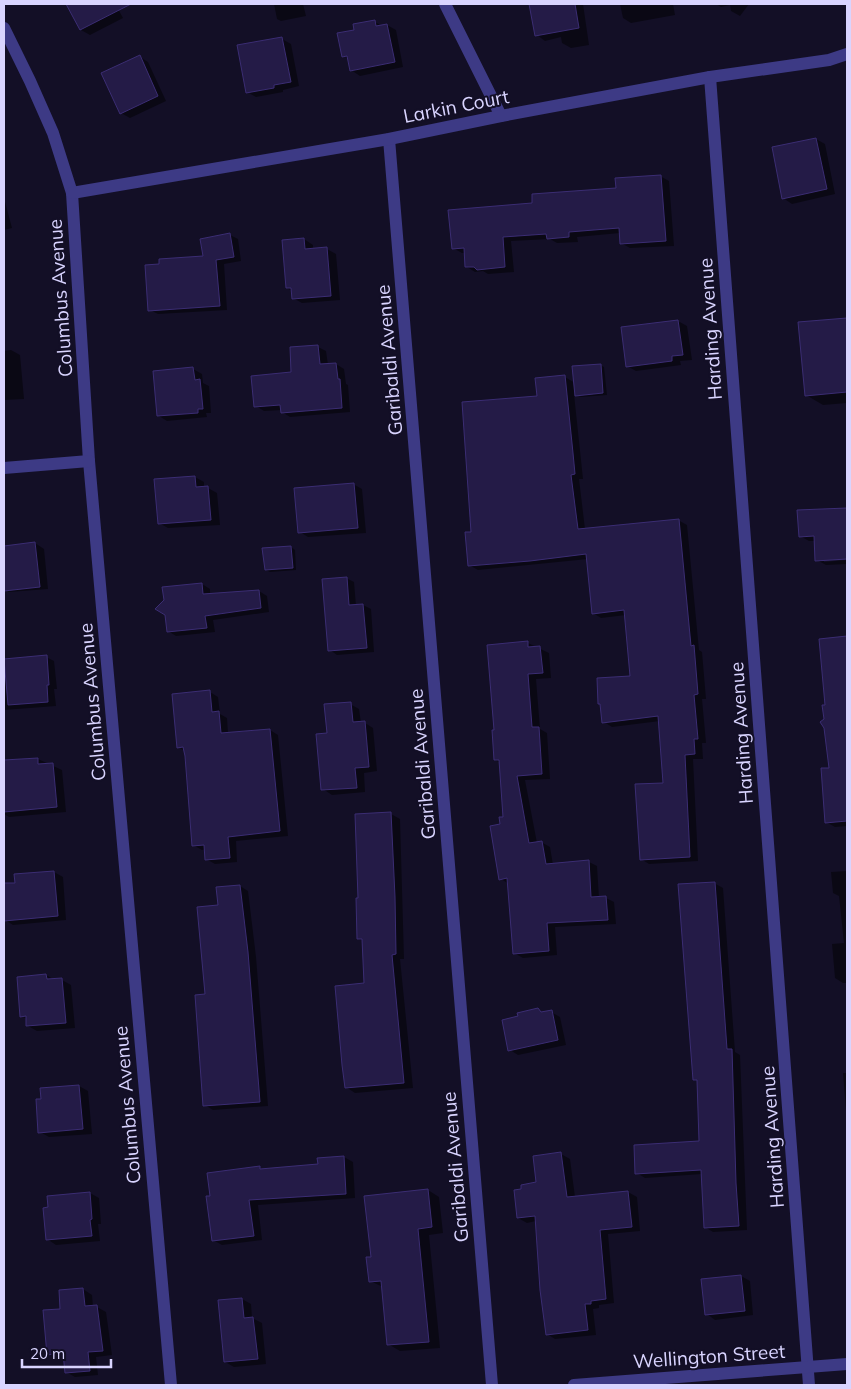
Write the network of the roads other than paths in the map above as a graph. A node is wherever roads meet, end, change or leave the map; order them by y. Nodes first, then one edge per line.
1 (445, 4) edge
2 (4, 28) edge
3 (847, 54) edge
4 (710, 78) junction
5 (501, 116) junction
6 (389, 139) junction
7 (72, 193) junction
8 (89, 461) junction
9 (4, 468) edge
10 (847, 1364) edge
11 (808, 1368) junction
12 (171, 1385) edge
13 (492, 1385) edge
14 (574, 1385) edge
15 (809, 1385) edge

1 - 5 street
2 - 7 street, Columbus Avenue
3 - 4 street, Larkin Court
4 - 5 street, Larkin Court
4 - 11 street, Harding Avenue
5 - 6 street, Larkin Court
6 - 7 street, Larkin Court
6 - 13 street, Garibaldi Avenue
7 - 8 street, Columbus Avenue
8 - 9 street
8 - 12 street, Columbus Avenue
10 - 11 street, Wellington Street
11 - 14 street, Wellington Street
11 - 15 street, Harding Avenue

